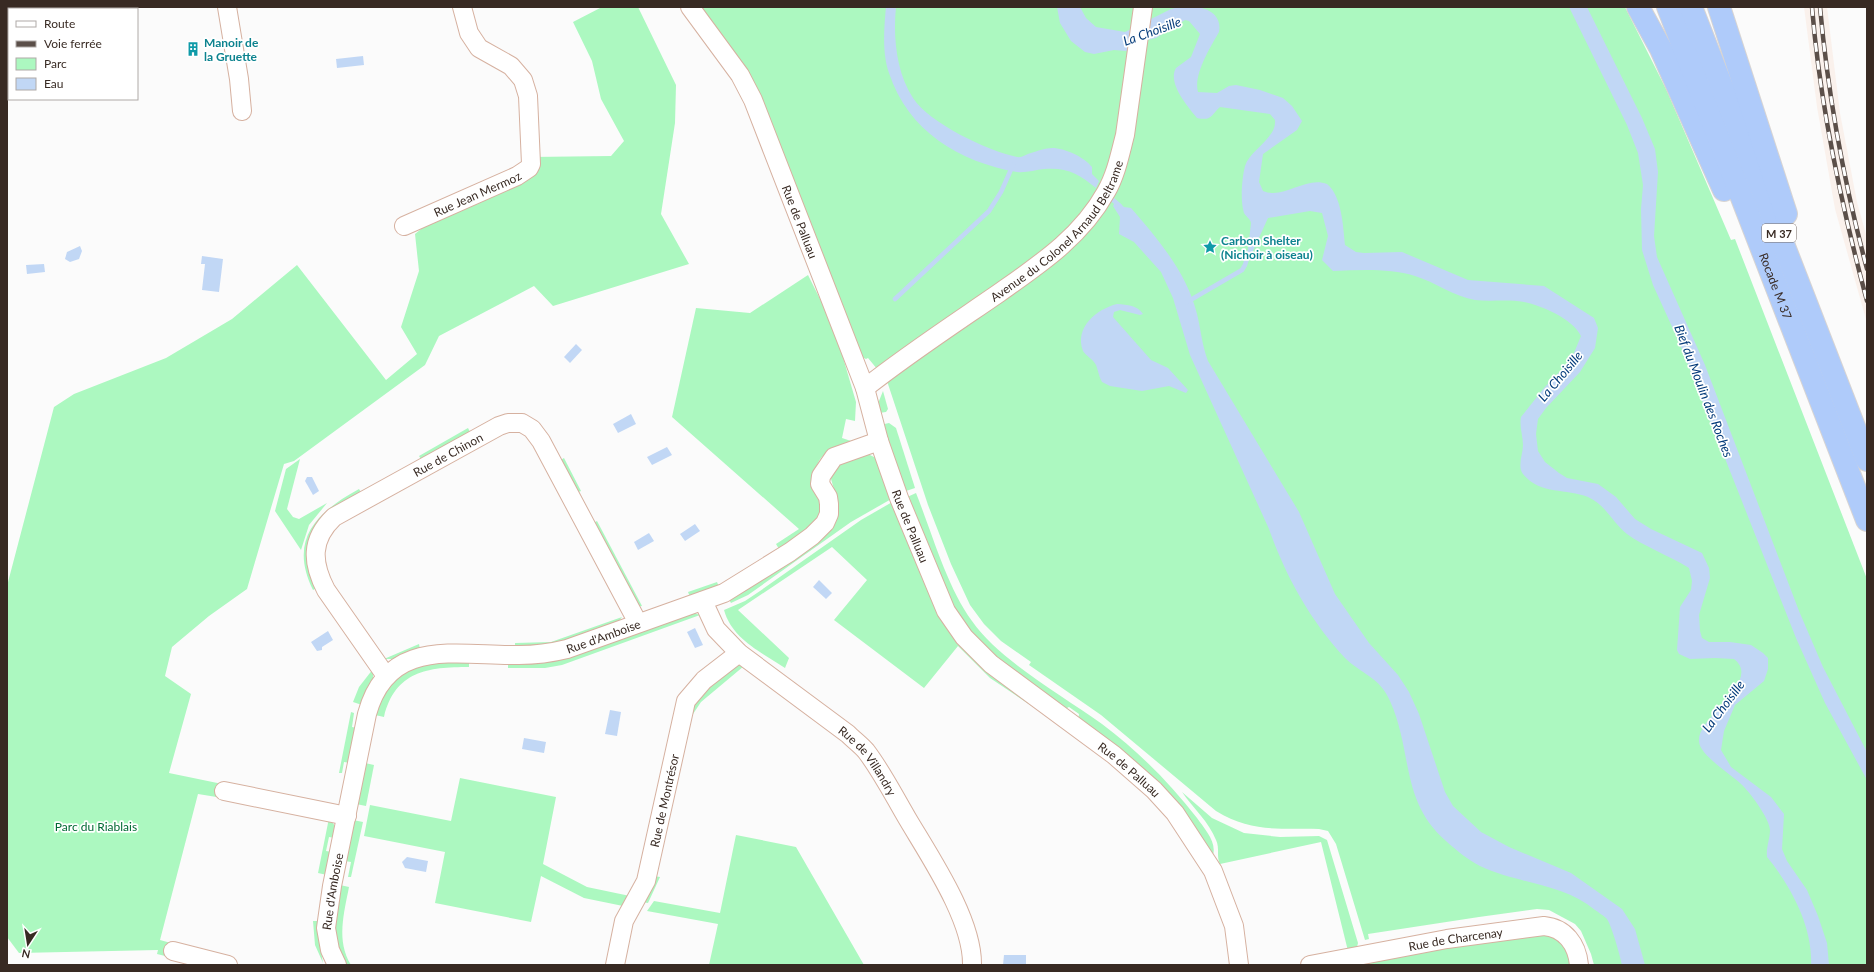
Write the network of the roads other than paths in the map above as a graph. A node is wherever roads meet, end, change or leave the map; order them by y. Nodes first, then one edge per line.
1 (227, 7) edge
2 (462, 7) edge
3 (690, 7) edge
4 (1638, 7) edge
5 (1668, 7) edge
6 (1691, 7) edge
7 (1719, 7) edge
8 (1142, 15) edge
9 (242, 111) dead end
10 (404, 226) dead end
11 (1790, 261) junction
12 (1770, 268) junction
13 (865, 388) junction
14 (879, 441) junction
15 (1867, 460) edge
16 (1867, 520) edge
17 (703, 601) junction
18 (638, 623) junction
19 (739, 653) junction
20 (386, 676) junction
21 (224, 791) dead end
22 (347, 816) junction
23 (173, 951) dead end
24 (228, 965) edge
25 (337, 965) edge
26 (615, 965) edge
27 (972, 965) edge
28 (1239, 965) edge
29 (1310, 965) edge
30 (1578, 965) edge

1 - 9 street
2 - 10 street, Rue Jean Mermoz
3 - 13 street, Rue de Palluau
4 - 12 highway
5 - 12 highway, Rocade M 37 / M 37
6 - 11 highway, Rocade M 37 / M 37
7 - 11 highway
8 - 13 street, Avenue du Colonel Arnaud Beltrame
11 - 15 highway, Rocade M 37 / M 37
12 - 16 highway, Rocade M 37 / M 37
13 - 14 street, Rue de Palluau
14 - 17 street, Rue d'Amboise
14 - 28 street, Rue de Palluau
17 - 18 street, Rue d'Amboise
17 - 19 street, Rue de Villandry
18 - 20 street, Rue d'Amboise
18 - 20 street, Rue de Chinon
19 - 26 street, Rue de Montrésor
19 - 27 street, Rue de Villandry
20 - 22 street, Rue d'Amboise
21 - 22 street
22 - 25 street, Rue d'Amboise
23 - 24 street
29 - 30 street, Rue de Charcenay

